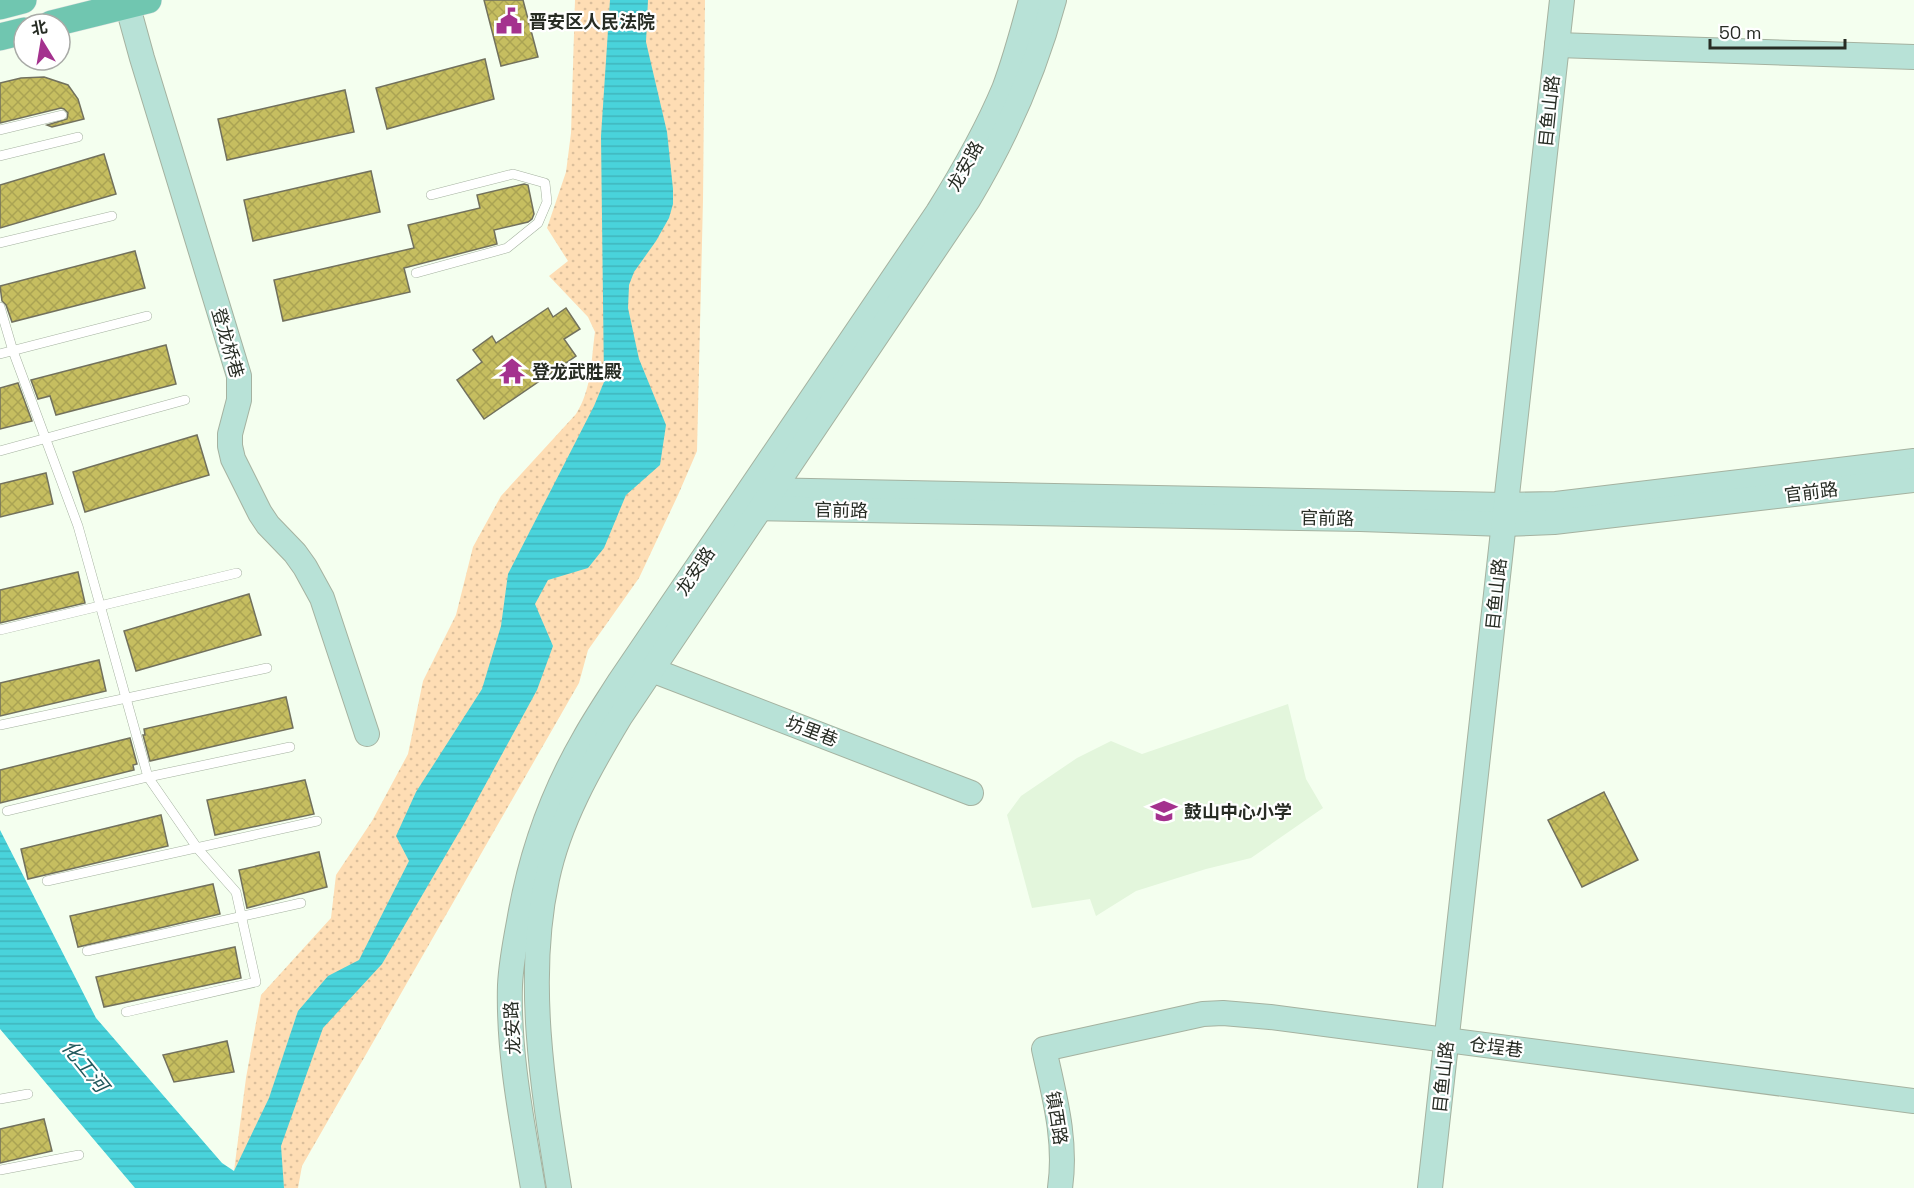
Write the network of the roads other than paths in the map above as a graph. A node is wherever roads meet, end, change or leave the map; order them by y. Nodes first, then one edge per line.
1 (23, 0) edge
2 (1031, 0) edge
3 (1054, 0) edge
4 (1562, 0) edge
5 (134, 2) edge
6 (0, 6) edge
7 (72, 18) edge
8 (1557, 45) junction
9 (1914, 57) edge
10 (62, 115) dead end
11 (0, 130) edge
12 (78, 137) dead end
13 (0, 156) edge
14 (431, 195) dead end
15 (112, 216) dead end
16 (0, 243) edge
17 (416, 273) dead end
18 (0, 307) edge
19 (147, 316) dead end
20 (13, 351) junction
21 (0, 354) edge
22 (185, 400) dead end
23 (45, 440) junction
24 (0, 452) edge
25 (1914, 461) edge
26 (1914, 480) edge
27 (755, 499) junction
28 (1504, 514) junction
29 (237, 573) dead end
30 (100, 606) junction
31 (0, 630) edge
32 (267, 668) dead end
33 (652, 670) junction
34 (126, 698) junction
35 (0, 725) edge
36 (367, 734) dead end
37 (290, 747) dead end
38 (148, 777) junction
39 (971, 793) dead end
40 (7, 811) dead end
41 (317, 821) dead end
42 (198, 849) junction
43 (48, 881) dead end
44 (301, 903) dead end
45 (241, 917) junction
46 (87, 951) dead end
47 (126, 1012) dead end
48 (1447, 1041) junction
49 (1044, 1048) joint
50 (28, 1094) dead end
51 (0, 1099) edge
52 (1914, 1101) edge
53 (79, 1155) dead end
54 (0, 1170) edge
55 (533, 1188) edge
56 (559, 1188) edge
57 (1060, 1188) edge
58 (1430, 1188) edge

1 - 6 main road
2 - 27 main road, 龙安路
3 - 27 main road, 龙安路
4 - 8 main road, 目鱼山路
5 - 7 main road
5 - 36 main road, 登龙桥巷
8 - 9 main road
8 - 28 main road, 目鱼山路
10 - 11 lane
12 - 13 lane
14 - 17 lane
15 - 16 lane
18 - 20 lane
19 - 20 lane
20 - 21 lane
20 - 23 lane
22 - 23 lane
23 - 24 lane
23 - 30 lane
25 - 28 main road, 官前路
26 - 28 main road, 官前路
27 - 28 main road, 官前路
27 - 33 main road, 龙安路
27 - 55 main road, 龙安路
28 - 48 main road, 目鱼山路
29 - 30 lane
30 - 31 lane
30 - 34 lane
32 - 34 lane
33 - 39 main road, 坊里巷
33 - 56 main road, 龙安路
34 - 35 lane
34 - 38 lane
37 - 38 lane
38 - 40 lane
38 - 42 lane
41 - 42 lane
42 - 43 lane
42 - 45 lane
44 - 45 lane
45 - 46 lane
45 - 47 lane
48 - 49 main road, 仓埕巷
48 - 52 main road, 仓埕巷
48 - 58 main road, 目鱼山路
49 - 57 main road, 镇西路
50 - 51 lane
53 - 54 lane

